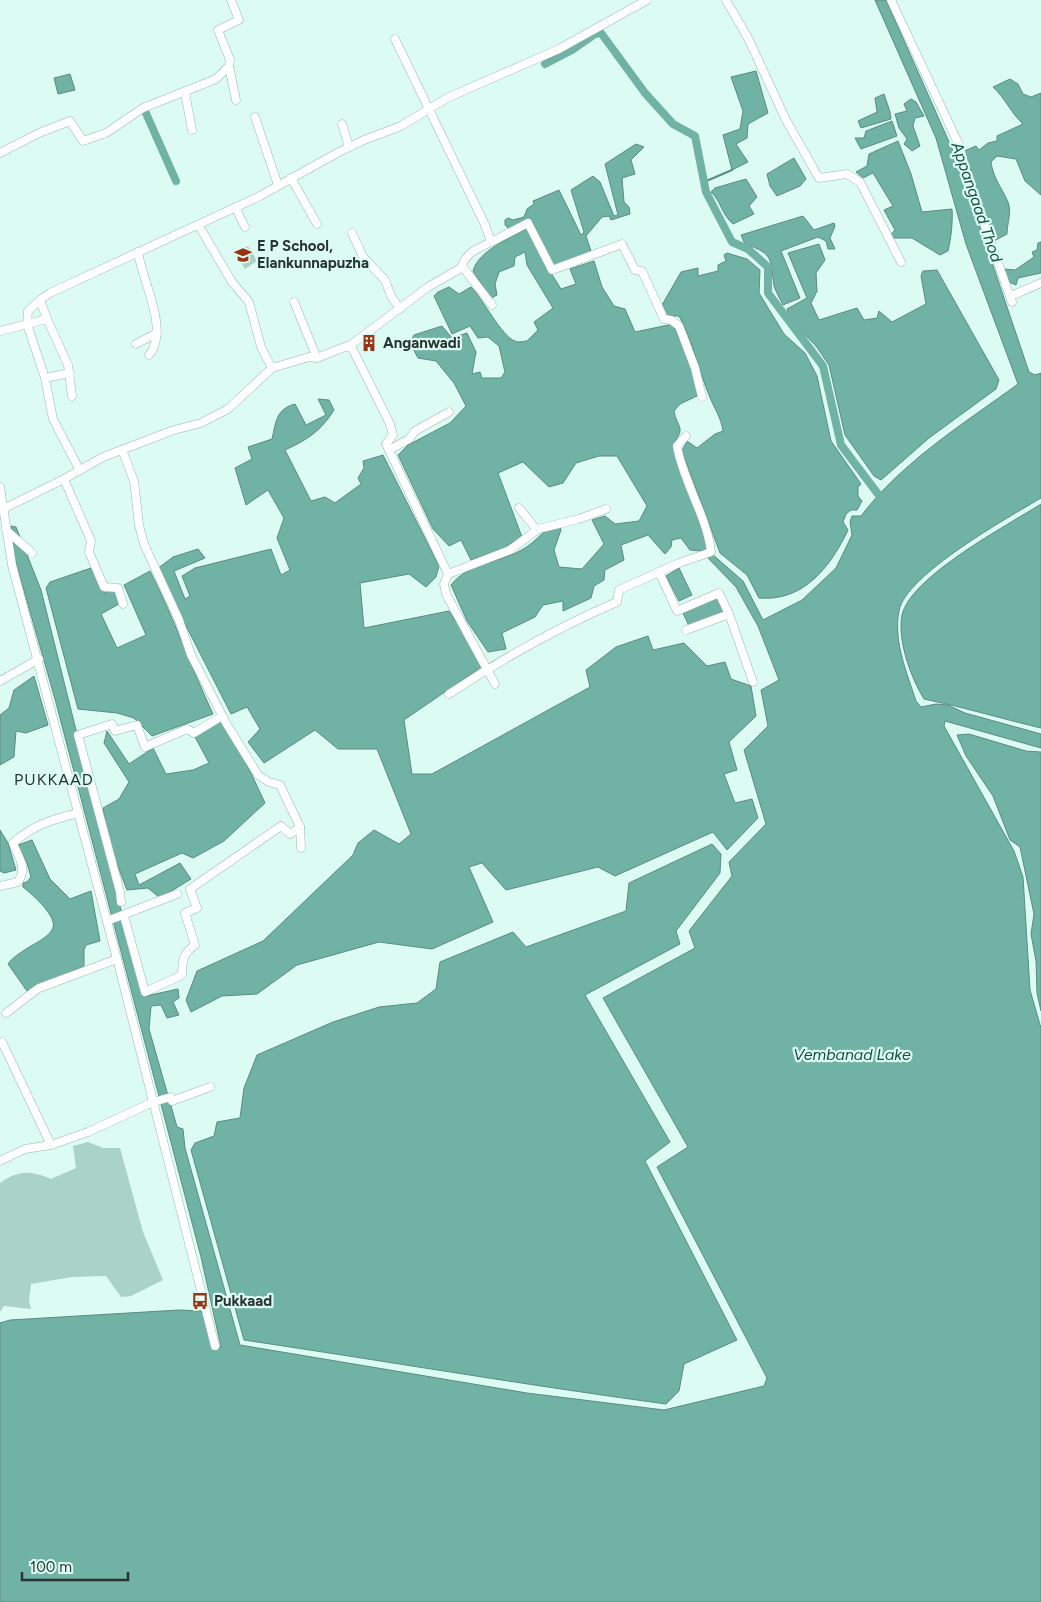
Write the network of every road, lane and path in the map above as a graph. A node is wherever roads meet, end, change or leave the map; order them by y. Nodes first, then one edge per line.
1 (231, 0) edge
2 (647, 0) edge
3 (726, 0) edge
4 (891, 0) edge
5 (395, 39) dead end
6 (229, 66) junction
7 (185, 93) junction
8 (236, 100) dead end
9 (429, 109) junction
10 (255, 117) dead end
11 (342, 124) dead end
12 (192, 130) dead end
13 (349, 147) junction
14 (0, 153) edge
15 (291, 178) junction
16 (278, 185) junction
17 (235, 207) junction
18 (317, 224) dead end
19 (199, 226) junction
20 (245, 227) dead end
21 (352, 234) dead end
22 (491, 242) junction
23 (138, 252) junction
24 (900, 262) dead end
25 (462, 266) junction
26 (1041, 283) edge
27 (40, 300) junction
28 (294, 302) dead end
29 (492, 305) dead end
30 (400, 309) junction
31 (47, 319) junction
32 (27, 324) junction
33 (0, 330) edge
34 (157, 333) junction
35 (136, 344) dead end
36 (348, 346) junction
37 (149, 355) dead end
38 (317, 358) junction
39 (272, 368) junction
40 (70, 373) junction
41 (45, 378) junction
42 (72, 396) dead end
43 (702, 397) dead end
44 (449, 412) dead end
45 (686, 436) dead end
46 (122, 450) junction
47 (389, 450) junction
48 (79, 469) junction
49 (64, 479) junction
50 (0, 487) edge
51 (5, 508) junction
52 (519, 508) dead end
53 (606, 509) dead end
54 (6, 530) junction
55 (537, 530) junction
56 (32, 554) dead end
57 (659, 572) junction
58 (448, 574) junction
59 (123, 604) dead end
60 (729, 614) junction
61 (686, 630) dead end
62 (39, 659) junction
63 (487, 669) junction
64 (0, 681) edge
65 (753, 682) dead end
66 (495, 684) dead end
67 (448, 694) dead end
68 (222, 716) junction
69 (79, 813) junction
70 (300, 827) junction
71 (301, 848) dead end
72 (0, 886) edge
73 (177, 894) dead end
74 (121, 902) dead end
75 (124, 916) junction
76 (107, 921) junction
77 (117, 959) junction
78 (6, 1013) dead end
79 (2, 1042) dead end
80 (210, 1087) dead end
81 (153, 1102) junction
82 (51, 1145) junction
83 (0, 1161) edge
84 (214, 1346) dead end

1 - 6 street
2 - 9 street
3 - 24 street
4 - 26 street
5 - 9 street
6 - 7 street
6 - 8 street
7 - 12 street
7 - 14 street
9 - 13 street
9 - 22 street
10 - 16 street
11 - 13 street
13 - 15 street
15 - 16 street
15 - 18 street
16 - 17 street
17 - 19 street
17 - 20 street
19 - 23 street
19 - 39 street
21 - 30 street
22 - 25 street
22 - 43 street
23 - 27 street
23 - 34 street
25 - 29 street
25 - 30 street
27 - 31 street
27 - 32 street
28 - 38 street
30 - 36 street
31 - 32 street
31 - 40 street
32 - 33 street
32 - 41 street
34 - 35 street
34 - 37 street
36 - 38 street
36 - 47 street
38 - 39 street
39 - 46 street
40 - 41 street
40 - 42 street
41 - 48 street
44 - 47 street
45 - 57 street
46 - 48 street
46 - 68 street
47 - 58 street
48 - 49 street
49 - 51 street
49 - 59 street
50 - 51 street
51 - 54 street
52 - 55 street
53 - 55 street
54 - 56 street
54 - 62 street
55 - 58 street
57 - 60 street
57 - 63 street
58 - 63 street
60 - 61 street
60 - 65 street
62 - 64 street
62 - 69 street
63 - 66 street
63 - 67 street
68 - 70 street
68 - 74 street
69 - 72 street
69 - 76 street
70 - 71 street
70 - 75 street
73 - 75 street
75 - 76 street
76 - 77 street
77 - 78 street
77 - 81 street
79 - 82 street
80 - 81 street
81 - 82 street
81 - 84 street
82 - 83 street

